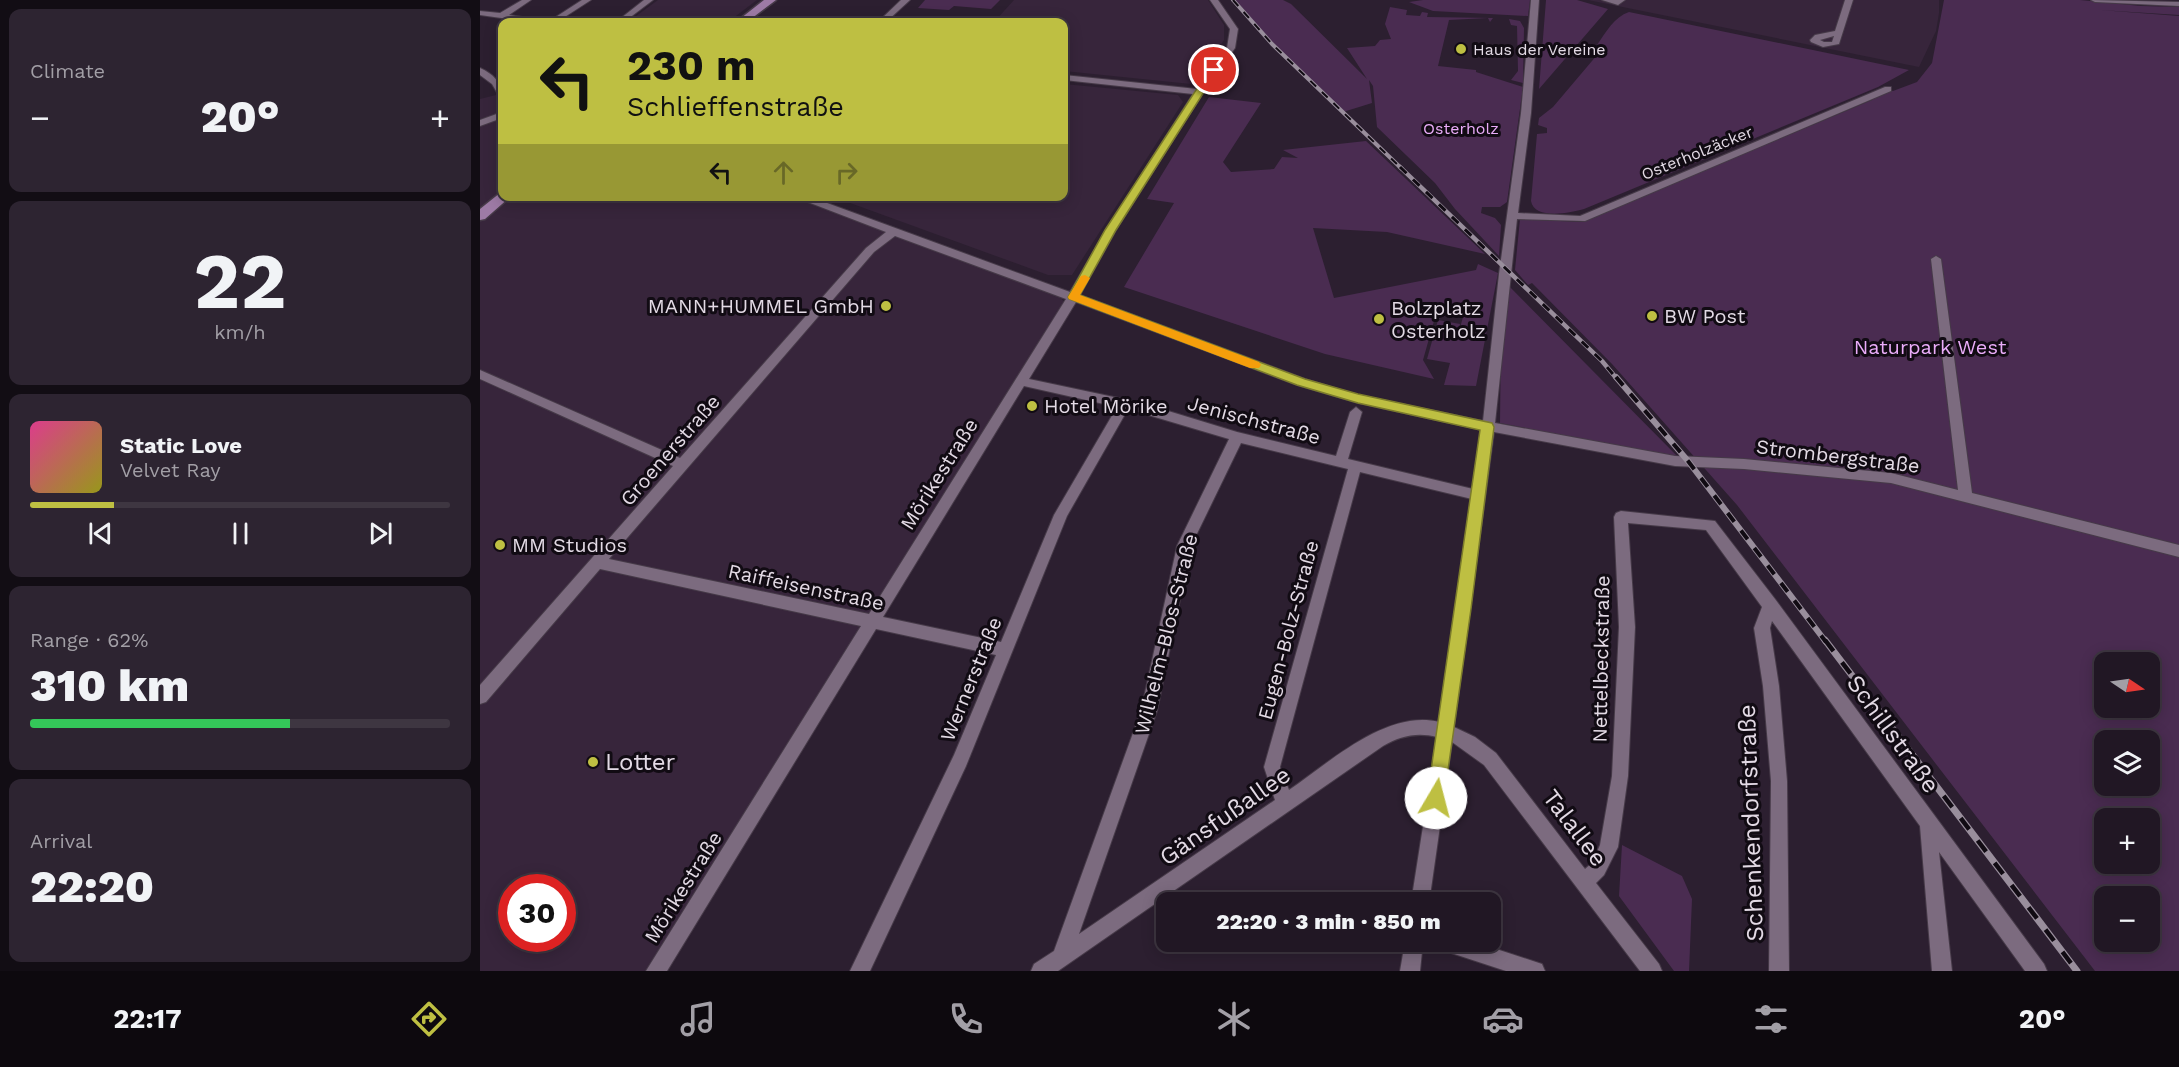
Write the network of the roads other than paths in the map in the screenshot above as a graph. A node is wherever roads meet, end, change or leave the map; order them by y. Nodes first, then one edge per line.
1 (528, 0) edge
2 (587, 0) edge
3 (649, 0) edge
4 (760, 0) edge
5 (771, 0) edge
6 (906, 0) edge
7 (1214, 0) edge
8 (1535, 0) edge
9 (1606, 0) edge
10 (1621, 0) edge
11 (1849, 0) edge
12 (2095, 0) edge
13 (2179, 4) edge
14 (480, 12) edge
15 (501, 16) junction
16 (515, 18) edge
17 (558, 18) edge
18 (625, 18) edge
19 (737, 18) edge
20 (746, 18) edge
21 (886, 18) edge
22 (1834, 34) dead end
23 (480, 71) edge
24 (1068, 77) edge
25 (498, 87) edge
26 (1888, 89) dead end
27 (1199, 92) junction
28 (498, 116) edge
29 (480, 123) edge
30 (500, 201) edge
31 (810, 201) edge
32 (480, 216) edge
33 (1512, 216) junction
34 (893, 232) junction
35 (1936, 259) dead end
36 (1073, 297) junction
37 (480, 374) edge
38 (1020, 381) junction
39 (1124, 405) junction
40 (1356, 412) dead end
41 (1487, 427) junction
42 (1237, 437) junction
43 (683, 465) junction
44 (1348, 465) junction
45 (1478, 495) junction
46 (1966, 496) junction
47 (1710, 525) joint
48 (2179, 551) edge
49 (598, 563) junction
50 (1770, 604) junction
51 (872, 623) junction
52 (1006, 650) junction
53 (480, 697) edge
54 (1445, 731) junction
55 (1285, 802) junction
56 (1928, 825) junction
57 (1585, 882) junction
58 (1422, 892) edge
59 (1413, 952) edge
60 (1477, 952) edge
61 (1058, 965) edge
62 (656, 971) edge
63 (860, 971) edge
64 (1041, 971) edge
65 (1410, 971) edge
66 (1535, 971) edge
67 (1652, 971) edge
68 (1779, 971) edge
69 (1942, 971) edge
70 (2037, 971) edge

1 - 15 street
2 - 17 street
3 - 18 street
4 - 19 main road
5 - 20 main road
6 - 21 street
7 - 27 street, Mörikestraße
8 - 33 street
9 - 10 street
11 - 22 street
12 - 13 street
14 - 15 street
15 - 16 street
23 - 25 street
24 - 27 street
26 - 33 street, Osterholzäcker
27 - 36 street, Mörikestraße
28 - 29 street
30 - 32 main road
31 - 34 street, Strombergstraße
33 - 41 street
34 - 36 street, Strombergstraße
34 - 43 street, Groenerstraße
35 - 46 street
36 - 38 street, Mörikestraße
36 - 41 street, Strombergstraße
37 - 43 street
38 - 39 street, Jenischstraße
38 - 51 street, Mörikestraße
39 - 42 street, Jenischstraße
39 - 52 street, Wernerstraße
40 - 44 street, Eugen-Bolz-Straße
41 - 45 street
41 - 46 street, Strombergstraße
42 - 44 street, Jenischstraße
42 - 61 street, Wilhelm-Blos-Straße
43 - 49 street, Groenerstraße
44 - 45 street, Jenischstraße
44 - 55 street, Eugen-Bolz-Straße
45 - 54 street
46 - 48 street, Strombergstraße
47 - 50 street, Schillstraße
47 - 57 street, Nettelbeckstraße
49 - 51 street, Raiffeisenstraße
49 - 53 street, Groenerstraße
50 - 56 street, Schillstraße
50 - 68 street, Schenkendorfstraße
51 - 52 street, Raiffeisenstraße
51 - 62 street, Mörikestraße
52 - 63 street, Wernerstraße
54 - 55 street, Gänsfußallee
54 - 57 street, Talallee
54 - 58 street
55 - 61 street, Gänsfußallee
56 - 69 street
56 - 70 street, Schillstraße
57 - 67 street, Talallee
59 - 65 street
60 - 66 street
61 - 64 street, Gänsfußallee

